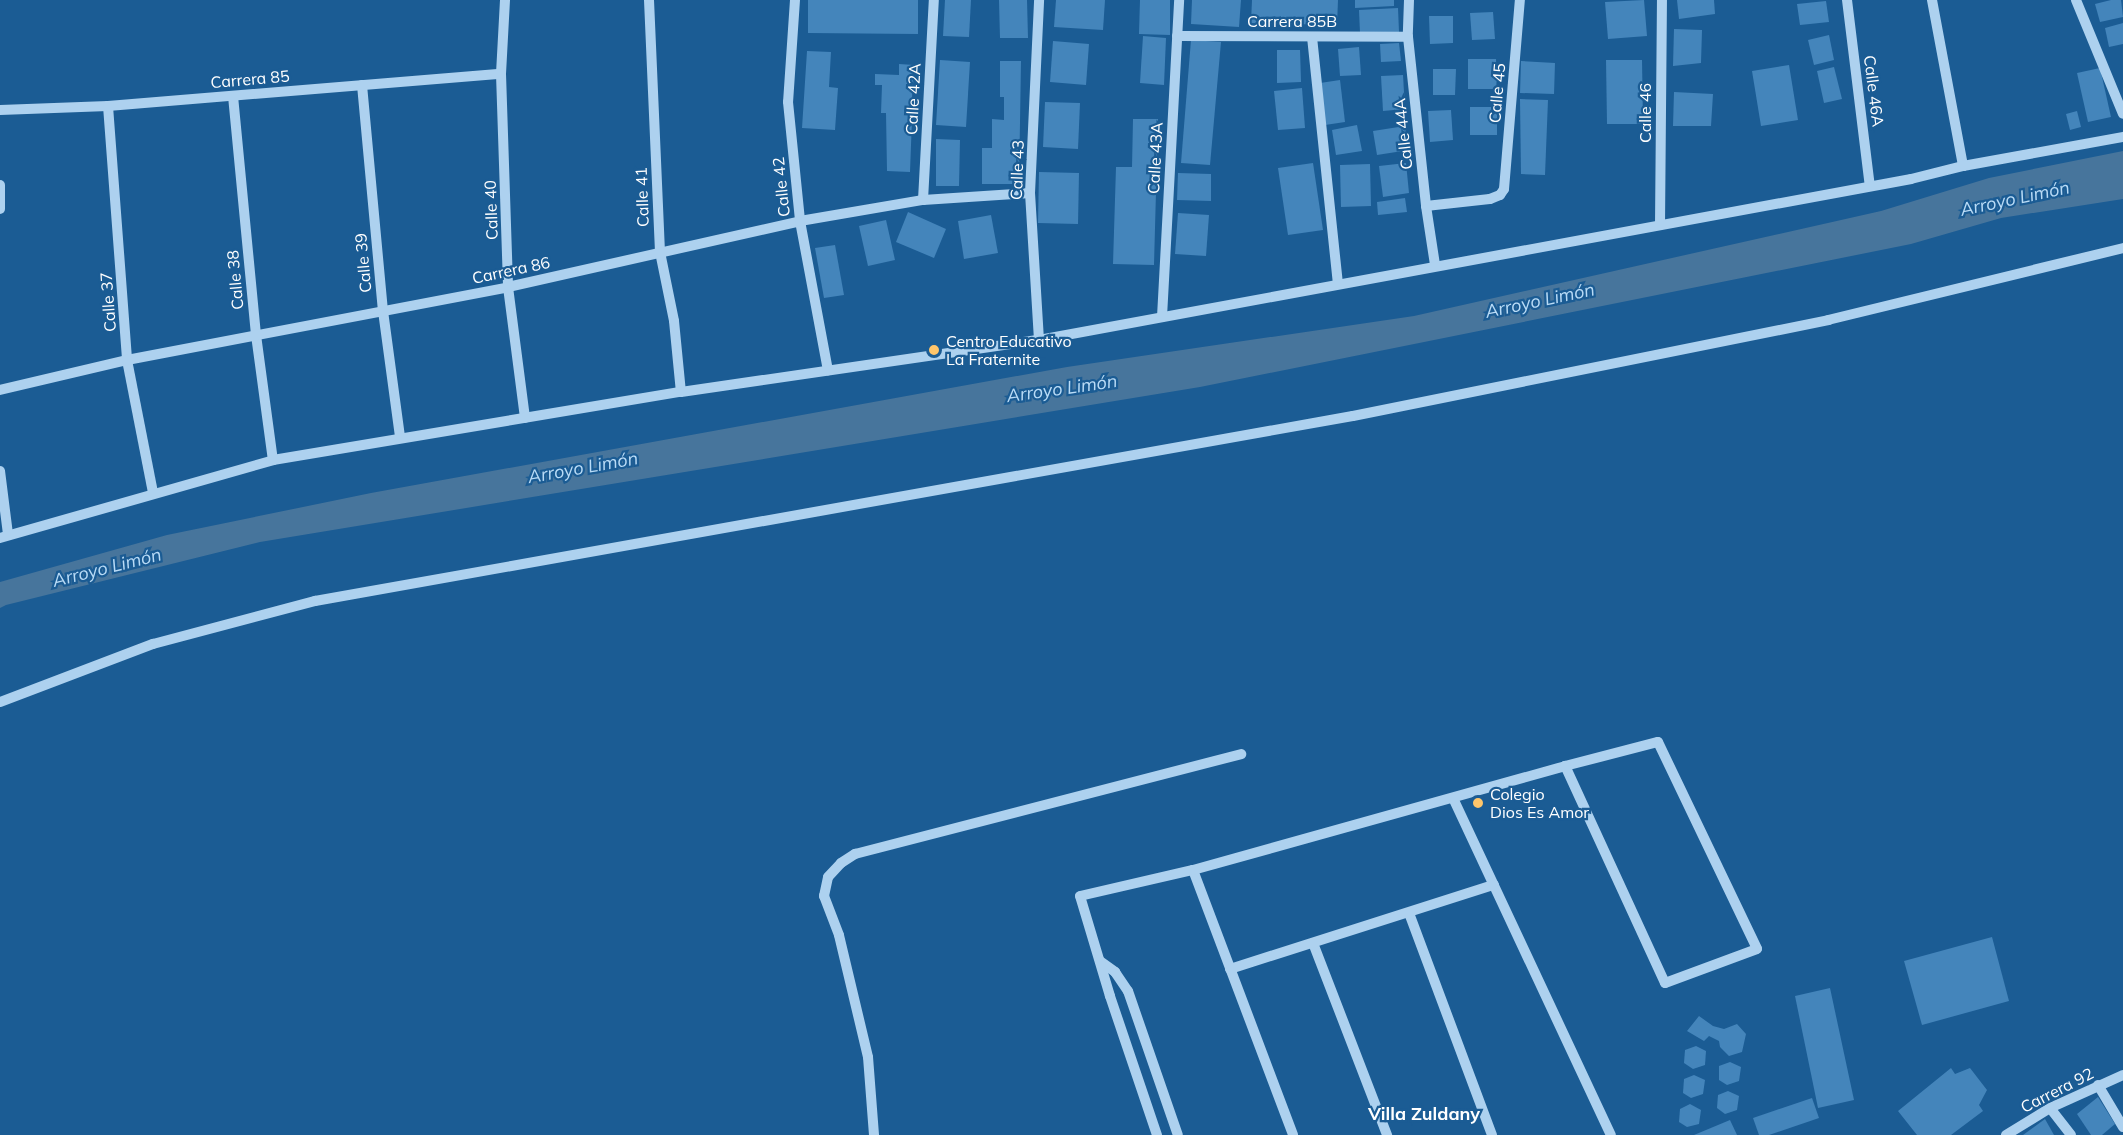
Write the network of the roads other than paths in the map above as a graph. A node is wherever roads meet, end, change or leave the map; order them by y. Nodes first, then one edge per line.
1 (505, 0) edge
2 (649, 0) edge
3 (795, 0) edge
4 (934, 0) edge
5 (1039, 0) edge
6 (1179, 0) edge
7 (1409, 0) edge
8 (1520, 0) edge
9 (1662, 0) edge
10 (1847, 0) edge
11 (1932, 0) edge
12 (2076, 0) edge
13 (1177, 36) junction
14 (1312, 36) junction
15 (1408, 37) junction
16 (501, 74) junction
17 (362, 85) junction
18 (233, 96) junction
19 (108, 106) junction
20 (0, 110) edge
21 (2123, 114) edge
22 (2123, 137) edge
23 (1963, 166) junction
24 (0, 185) edge
25 (1870, 186) junction
26 (1030, 193) junction
27 (923, 200) junction
28 (1425, 206) junction
29 (0, 209) edge
30 (800, 221) junction
31 (1660, 225) junction
32 (2123, 248) edge
33 (660, 252) junction
34 (1435, 265) junction
35 (1338, 284) junction
36 (508, 287) junction
37 (383, 311) junction
38 (1162, 317) junction
39 (256, 335) junction
40 (1039, 340) junction
41 (127, 360) junction
42 (828, 370) junction
43 (0, 390) edge
44 (681, 392) junction
45 (525, 418) junction
46 (400, 437) junction
47 (273, 460) junction
48 (0, 471) edge
49 (153, 494) junction
50 (4, 536) edge
51 (0, 702) edge
52 (1241, 754) dead end
53 (1565, 766) junction
54 (1453, 798) junction
55 (1193, 870) junction
56 (1494, 885) junction
57 (1409, 913) junction
58 (1313, 943) junction
59 (1100, 961) junction
60 (1230, 969) junction
61 (2123, 1075) edge
62 (2098, 1085) junction
63 (2050, 1108) junction
64 (2123, 1127) edge
65 (1606, 1134) edge
66 (874, 1135) edge
67 (1157, 1135) edge
68 (1178, 1135) edge
69 (1293, 1135) edge
70 (1387, 1135) edge
71 (1492, 1135) edge
72 (2006, 1135) edge
73 (2071, 1135) edge

1 - 16 street, Calle 40
2 - 33 street, Calle 41
3 - 30 street, Calle 42
4 - 27 street, Calle 42A
5 - 26 street, Calle 43
6 - 13 street, Calle 43A
7 - 15 street, Calle 44A
8 - 28 street, Calle 45
9 - 31 street, Calle 46
10 - 25 street, Calle 46A
11 - 23 street
12 - 21 street
13 - 14 street, Carrera 85B
13 - 38 street, Calle 43A
14 - 15 street, Carrera 85B
14 - 35 street
15 - 28 street, Calle 44A
16 - 17 street, Carrera 85
16 - 36 street, Calle 40
17 - 18 street, Carrera 85
17 - 37 street, Calle 39
18 - 19 street, Carrera 85
18 - 39 street, Calle 38
19 - 20 street, Carrera 85
19 - 41 street, Calle 37
22 - 23 street
23 - 25 street
24 - 29 street
25 - 31 street
26 - 27 street, Carrera 86
26 - 40 street, Calle 43
27 - 30 street, Carrera 86
28 - 34 street, Calle 44A
30 - 33 street, Carrera 86
30 - 42 street, Calle 42
31 - 34 street
32 - 51 street
33 - 36 street, Carrera 86
33 - 44 street, Calle 41
34 - 35 street
35 - 38 street
36 - 37 street, Carrera 86
36 - 45 street, Calle 40
37 - 39 street, Carrera 86
37 - 46 street, Calle 39
38 - 40 street
39 - 41 street, Carrera 86
39 - 47 street, Calle 38
40 - 42 street
41 - 43 street, Carrera 86
41 - 49 street, Calle 37
42 - 44 street
44 - 45 street
45 - 46 street
46 - 47 street
47 - 49 street
48 - 50 street
49 - 50 street
52 - 66 street
53 - 53 street
53 - 54 street
54 - 55 street
54 - 56 street
55 - 59 street
55 - 60 street
56 - 57 street
56 - 65 street
57 - 58 street
57 - 71 street
58 - 60 street
58 - 70 street
59 - 67 street
59 - 68 street
60 - 69 street
61 - 62 street, Carrera 92
62 - 63 street, Carrera 92
62 - 64 street
63 - 72 street, Carrera 92
63 - 73 street

